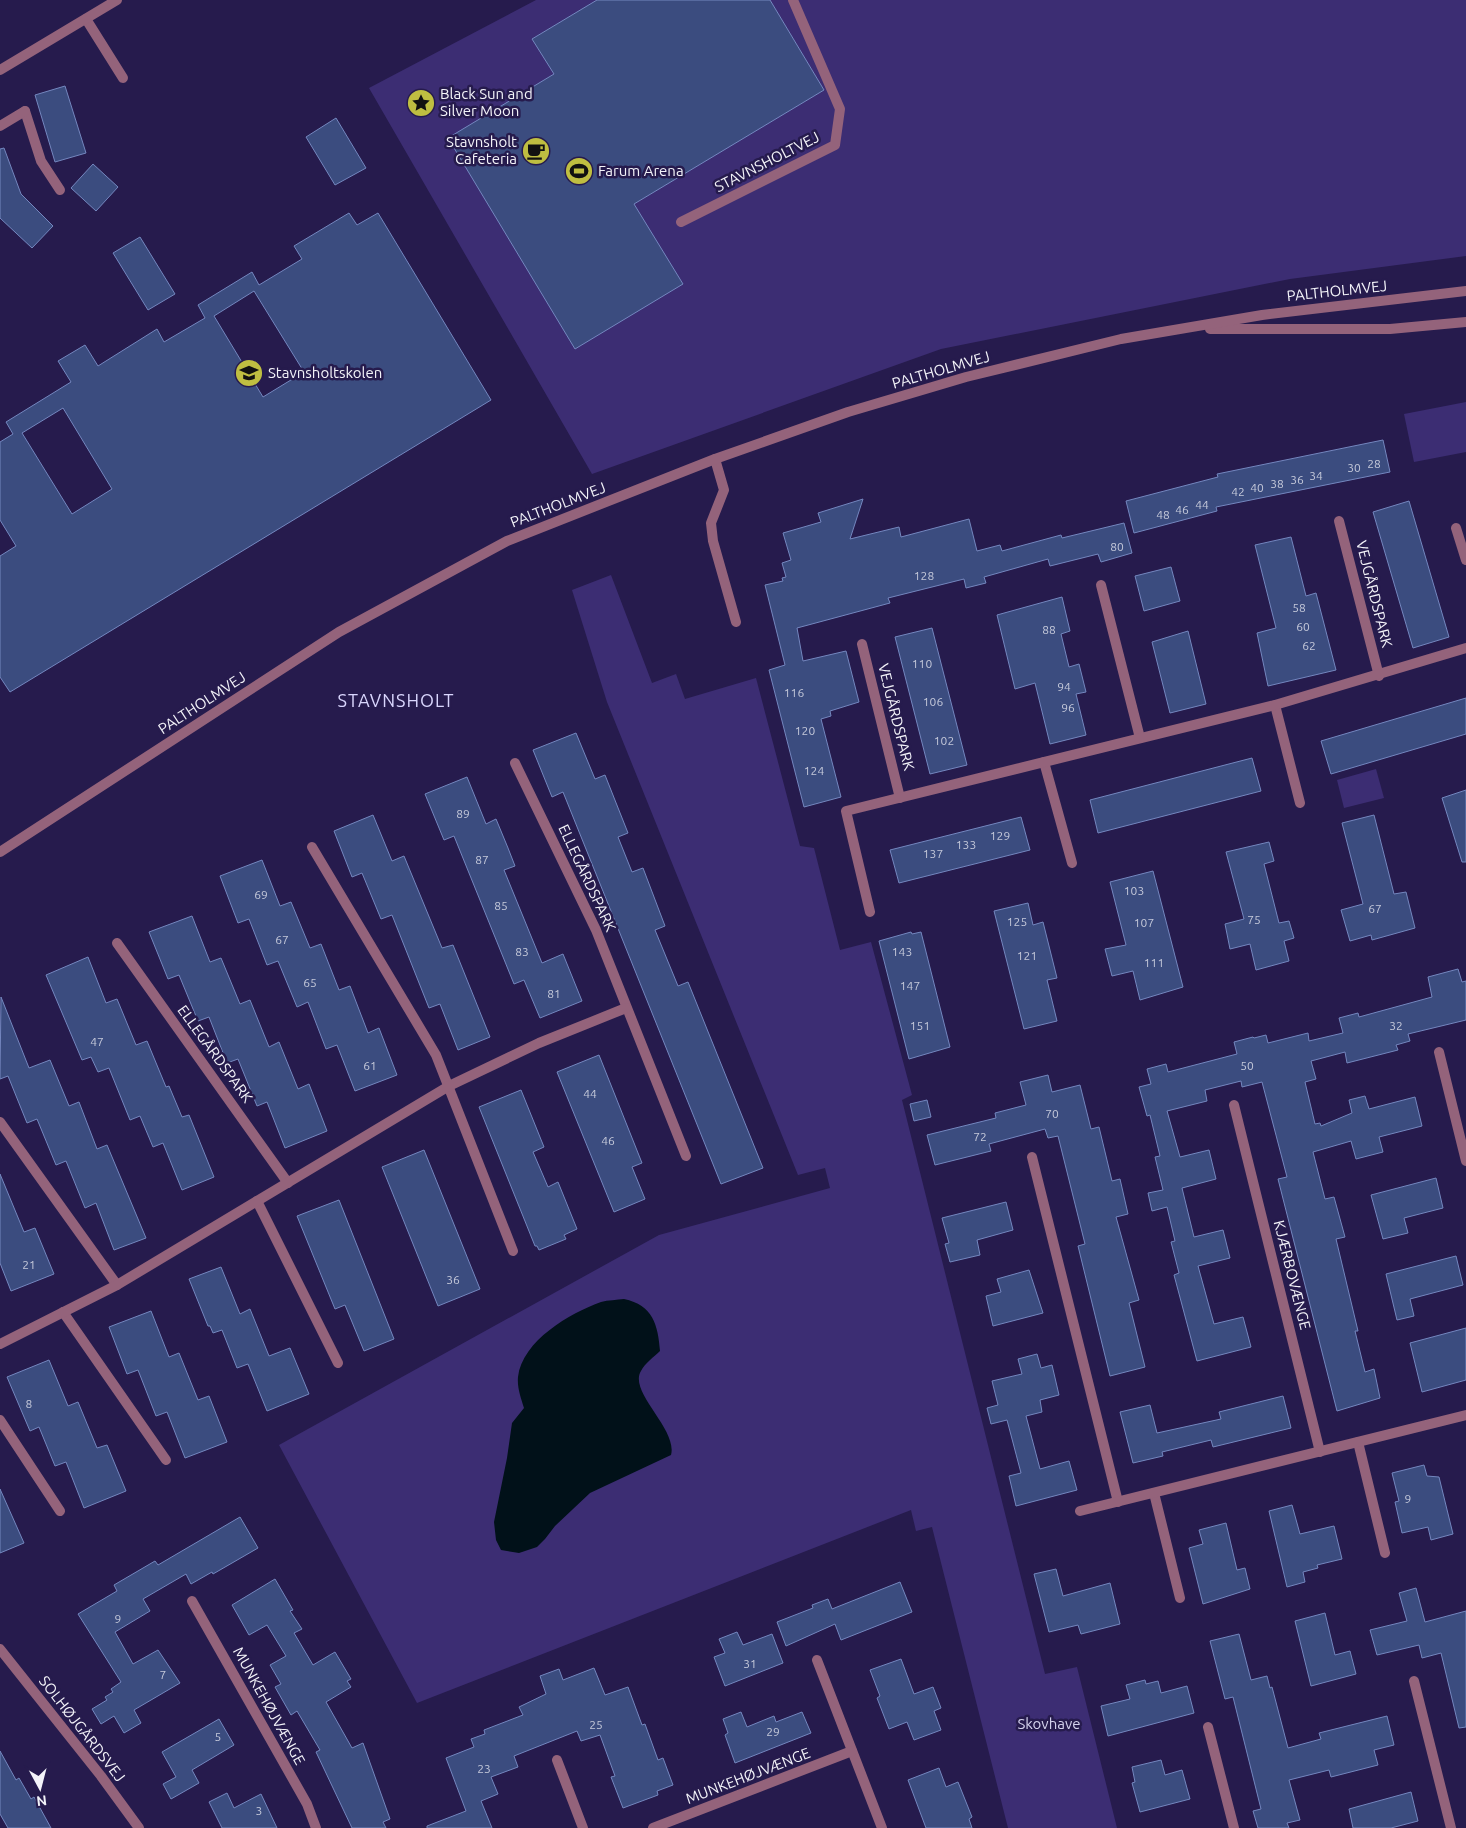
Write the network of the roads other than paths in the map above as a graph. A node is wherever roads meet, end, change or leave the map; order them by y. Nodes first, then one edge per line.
1 (117, 0) edge
2 (793, 0) edge
3 (86, 19) junction
4 (0, 70) edge
5 (123, 78) dead end
6 (0, 126) edge
7 (60, 190) dead end
8 (681, 222) dead end
9 (1466, 291) edge
10 (1466, 322) edge
11 (1181, 329) junction
12 (715, 459) junction
13 (1339, 520) dead end
14 (1456, 528) dead end
15 (1466, 560) edge
16 (1101, 585) dead end
17 (736, 622) dead end
18 (862, 644) dead end
19 (1466, 648) edge
20 (1379, 676) junction
21 (1275, 705) junction
22 (1140, 738) junction
23 (1044, 762) junction
24 (515, 763) dead end
25 (900, 798) junction
26 (1300, 803) dead end
27 (312, 847) dead end
28 (2, 851) edge
29 (1072, 863) dead end
30 (870, 912) dead end
31 (117, 943) dead end
32 (626, 1008) junction
33 (1439, 1052) dead end
34 (449, 1086) junction
35 (1234, 1105) dead end
36 (0, 1122) edge
37 (686, 1156) dead end
38 (1032, 1157) dead end
39 (1466, 1161) edge
40 (288, 1182) junction
41 (257, 1201) junction
42 (513, 1251) dead end
43 (117, 1285) junction
44 (63, 1312) junction
45 (0, 1344) edge
46 (338, 1363) dead end
47 (1466, 1415) edge
48 (0, 1420) edge
49 (1358, 1442) junction
50 (1320, 1452) junction
51 (166, 1460) dead end
52 (1154, 1493) junction
53 (1118, 1502) junction
54 (1080, 1511) dead end
55 (60, 1512) dead end
56 (1385, 1553) dead end
57 (1180, 1598) dead end
58 (192, 1601) dead end
59 (1, 1653) edge
60 (817, 1660) dead end
61 (1414, 1682) dead end
62 (1208, 1727) dead end
63 (852, 1751) junction
64 (557, 1760) dead end
65 (139, 1828) edge
66 (316, 1828) edge
67 (583, 1828) edge
68 (654, 1828) edge
69 (882, 1828) edge
70 (1234, 1828) edge
71 (1451, 1828) edge

1 - 3 street
2 - 8 street, STAVNSHOLTVEJ
3 - 4 street
3 - 5 street
6 - 7 street
9 - 11 street, PALTHOLMVEJ
10 - 11 street, PALTHOLMVEJ
11 - 12 street, PALTHOLMVEJ
12 - 17 street
12 - 28 street, PALTHOLMVEJ
13 - 20 street, VEJGÅRDSPARK
14 - 15 street
16 - 22 street
18 - 25 street, VEJGÅRDSPARK
19 - 20 street
20 - 21 street
21 - 22 street
21 - 26 street
22 - 23 street
23 - 25 street
23 - 29 street
24 - 32 street, ELLEGÅRDSPARK
25 - 30 street
27 - 34 street
31 - 40 street, ELLEGÅRDSPARK
32 - 34 street
32 - 37 street, ELLEGÅRDSPARK
33 - 39 street
34 - 40 street
34 - 42 street
35 - 50 street, KJÆRBOVÆNGE
36 - 43 street
38 - 53 street
40 - 41 street
41 - 43 street
41 - 46 street
43 - 44 street
44 - 45 street
44 - 51 street
47 - 49 street
48 - 55 street
49 - 50 street
49 - 56 street
50 - 52 street
52 - 53 street
52 - 57 street
53 - 54 street
58 - 66 street, MUNKEHØJVÆNGE
59 - 65 street, SOLHØJGÅRDSVEJ
60 - 63 street
61 - 71 street
62 - 70 street
63 - 68 street, MUNKEHØJVÆNGE
63 - 69 street
64 - 67 street

